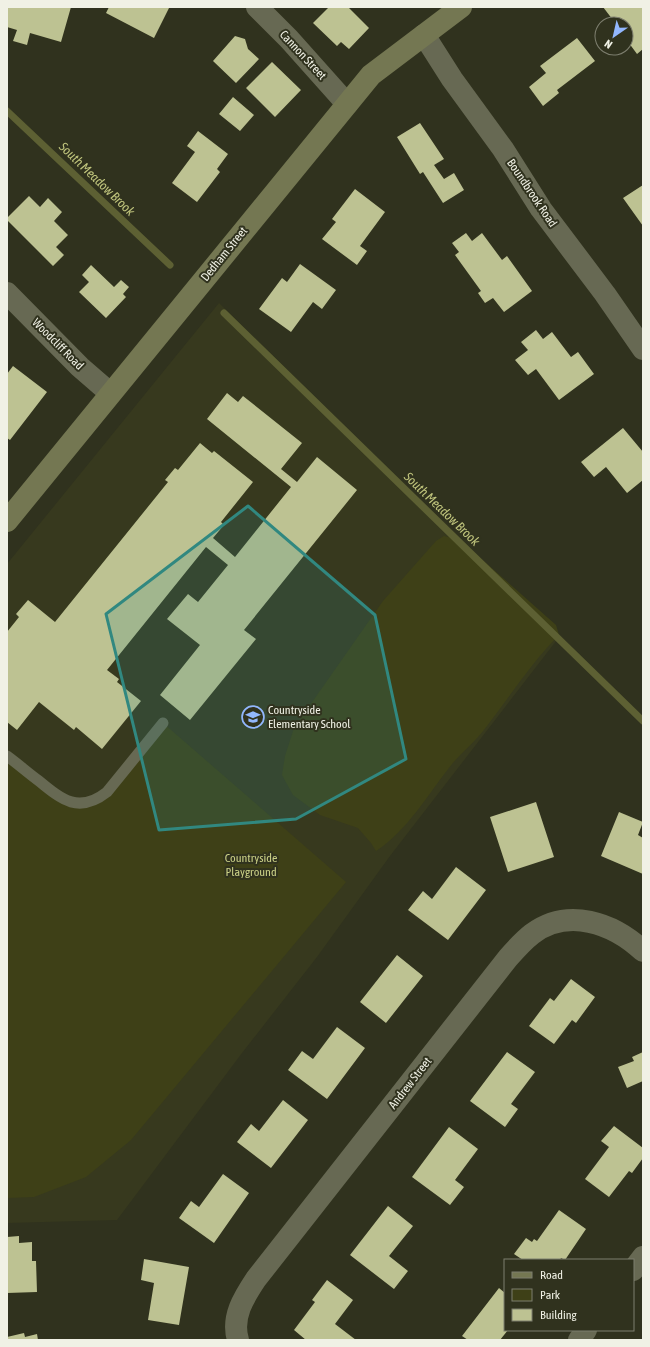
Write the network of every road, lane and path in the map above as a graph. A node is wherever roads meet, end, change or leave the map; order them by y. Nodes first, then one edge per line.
1 (257, 7) edge
2 (461, 7) edge
3 (424, 35) junction
4 (347, 104) junction
5 (7, 293) edge
6 (642, 346) edge
7 (110, 393) junction
8 (7, 521) edge
9 (163, 723) dead end
10 (7, 756) edge
11 (643, 951) edge
12 (643, 1257) edge
13 (634, 1269) edge
14 (585, 1331) edge
15 (238, 1340) edge
16 (579, 1340) edge

1 - 4 street, Cannon Street
2 - 3 main road, Dedham Street
3 - 4 main road, Dedham Street
3 - 6 street, Boundbrook Road
4 - 7 main road, Dedham Street
5 - 7 street, Woodcliff Road
7 - 8 main road, Dedham Street
9 - 10 lane
11 - 15 street, Andrew Street
12 - 13 street
14 - 16 street

